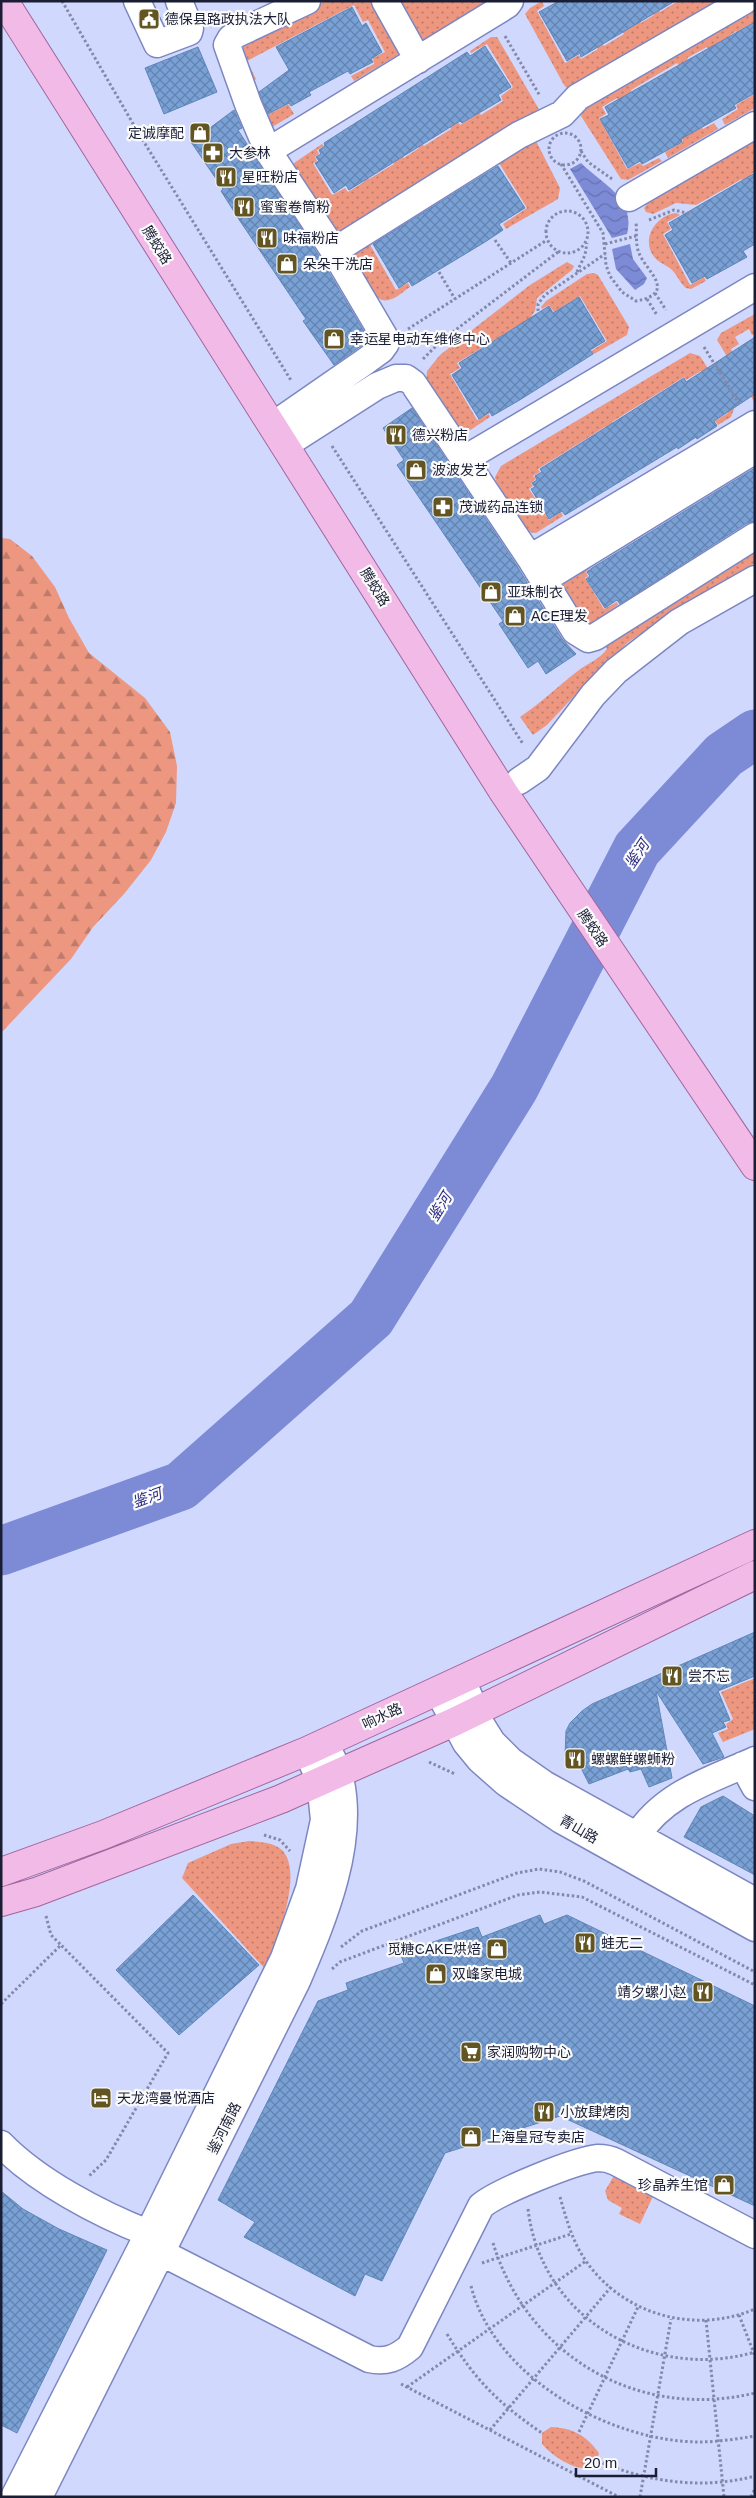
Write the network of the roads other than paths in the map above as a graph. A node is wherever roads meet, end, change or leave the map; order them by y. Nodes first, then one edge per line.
1 (4, 1) edge
2 (23, 1) edge
3 (137, 1) edge
4 (179, 1) edge
5 (307, 1) edge
6 (386, 1) edge
7 (744, 1) edge
8 (503, 5) edge
9 (418, 60) junction
10 (755, 125) edge
11 (268, 151) junction
12 (629, 198) road end
13 (334, 251) junction
14 (755, 287) edge
15 (283, 432) junction
16 (754, 433) edge
17 (463, 460) junction
18 (755, 536) edge
19 (530, 558) junction
20 (755, 579) edge
21 (543, 580) junction
22 (519, 781) junction
23 (539, 830) junction
24 (666, 1021) junction
25 (755, 1138) edge
26 (755, 1166) edge
27 (755, 1544) edge
28 (755, 1575) edge
29 (462, 1680) junction
30 (438, 1691) junction
31 (465, 1716) junction
32 (316, 1747) junction
33 (751, 1771) edge
34 (330, 1777) junction
35 (637, 1836) junction
36 (1, 1872) edge
37 (755, 1901) edge
38 (1, 1902) edge
39 (755, 1928) edge
40 (1, 2144) edge
41 (755, 2225) edge
42 (755, 2235) edge
43 (159, 2242) junction
44 (14, 2497) edge
45 (39, 2497) edge

1 - 15 main road, 腾蛟路
2 - 15 main road, 腾蛟路
3 - 4 street
5 - 11 street
6 - 9 street
7 - 13 street
8 - 9 street
9 - 11 street
10 - 12 street
11 - 13 street
13 - 15 street
14 - 17 street
15 - 17 street
15 - 22 main road, 腾蛟路
15 - 23 main road, 腾蛟路
16 - 19 street
16 - 21 street
17 - 19 street
18 - 21 street
19 - 21 street
20 - 22 street
22 - 23 main road, 腾蛟路
23 - 24 main road, 腾蛟路
24 - 25 main road, 腾蛟路
24 - 26 main road, 腾蛟路
27 - 29 main road, 响水路
28 - 31 main road
29 - 30 main road, 响水路
29 - 31 street, 青山路
30 - 31 street, 青山路
30 - 32 main road, 响水路
31 - 34 main road
31 - 35 street, 青山路
31 - 39 street, 青山路
32 - 34 street, 鉴河南路
32 - 36 main road, 响水路
33 - 35 street
34 - 38 main road
34 - 43 street, 鉴河南路
35 - 37 street, 青山路
40 - 43 street
41 - 43 street
42 - 43 street
43 - 44 street, 鉴河南路
43 - 45 street, 鉴河南路

